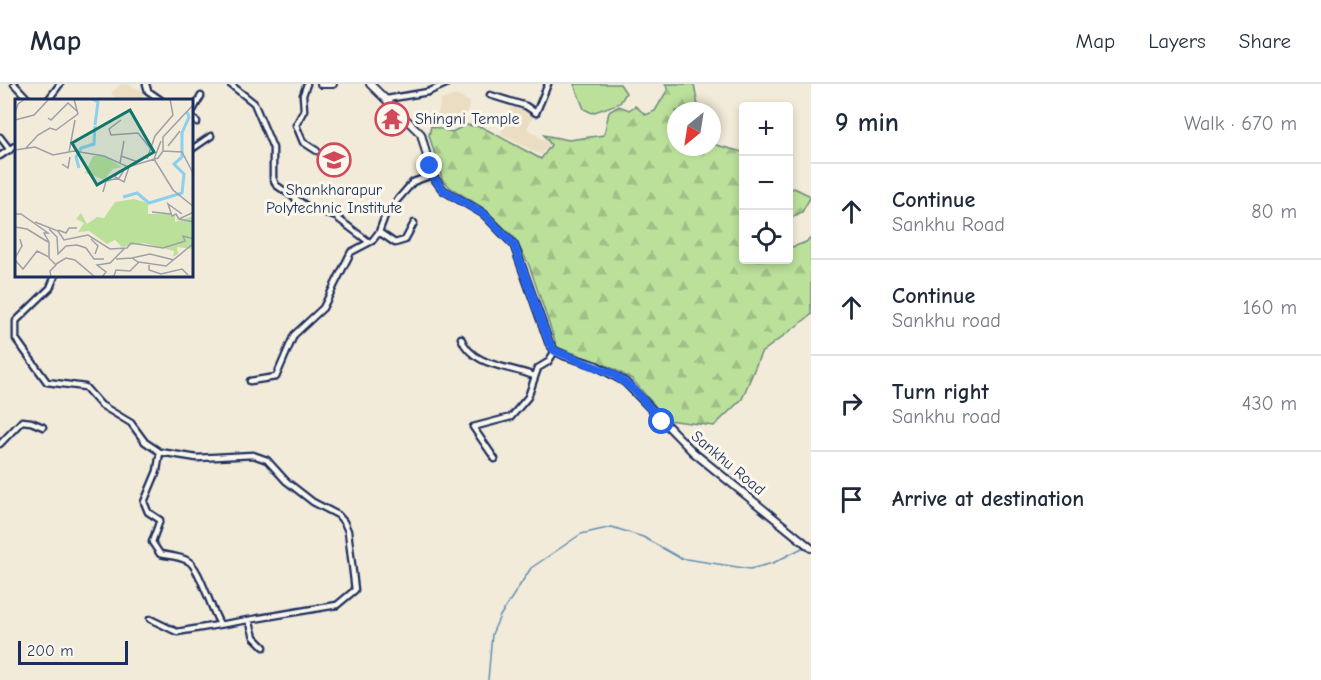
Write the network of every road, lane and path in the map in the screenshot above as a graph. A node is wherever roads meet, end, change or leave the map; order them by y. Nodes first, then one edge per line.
1 (60, 84) edge
2 (146, 84) edge
3 (230, 84) edge
4 (307, 84) edge
5 (321, 84) edge
6 (333, 84) edge
7 (370, 84) edge
8 (446, 84) edge
9 (548, 84) edge
10 (17, 85) edge
11 (490, 95) dead end
12 (201, 96) dead end
13 (28, 99) edge
14 (49, 99) edge
15 (160, 99) edge
16 (387, 99) junction
17 (194, 108) edge
18 (194, 120) edge
19 (197, 122) dead end
20 (211, 136) dead end
21 (0, 137) edge
22 (14, 148) edge
23 (194, 148) edge
24 (317, 151) dead end
25 (0, 156) edge
26 (432, 175) junction
27 (414, 223) dead end
28 (379, 232) junction
29 (369, 242) junction
30 (54, 278) edge
31 (461, 338) dead end
32 (555, 351) junction
33 (534, 376) junction
34 (250, 381) dead end
35 (43, 427) dead end
36 (0, 444) edge
37 (160, 452) junction
38 (495, 459) dead end
39 (811, 548) edge
40 (150, 619) dead end
41 (249, 620) junction
42 (220, 624) junction
43 (264, 647) dead end

1 - 14 street
2 - 15 street
3 - 29 street
4 - 24 street
5 - 6 main road
7 - 16 main road
8 - 16 street
9 - 11 street
10 - 13 street
12 - 17 street
16 - 26 main road
18 - 19 street
20 - 23 street
21 - 22 street
22 - 25 street
26 - 28 street
26 - 32 main road
27 - 28 street
28 - 29 street
29 - 34 street
30 - 37 street
31 - 33 street
32 - 33 street
32 - 39 main road, Sankhu Road
33 - 38 street
35 - 36 street
37 - 41 street
37 - 42 street
40 - 42 street
41 - 42 street
41 - 43 street

